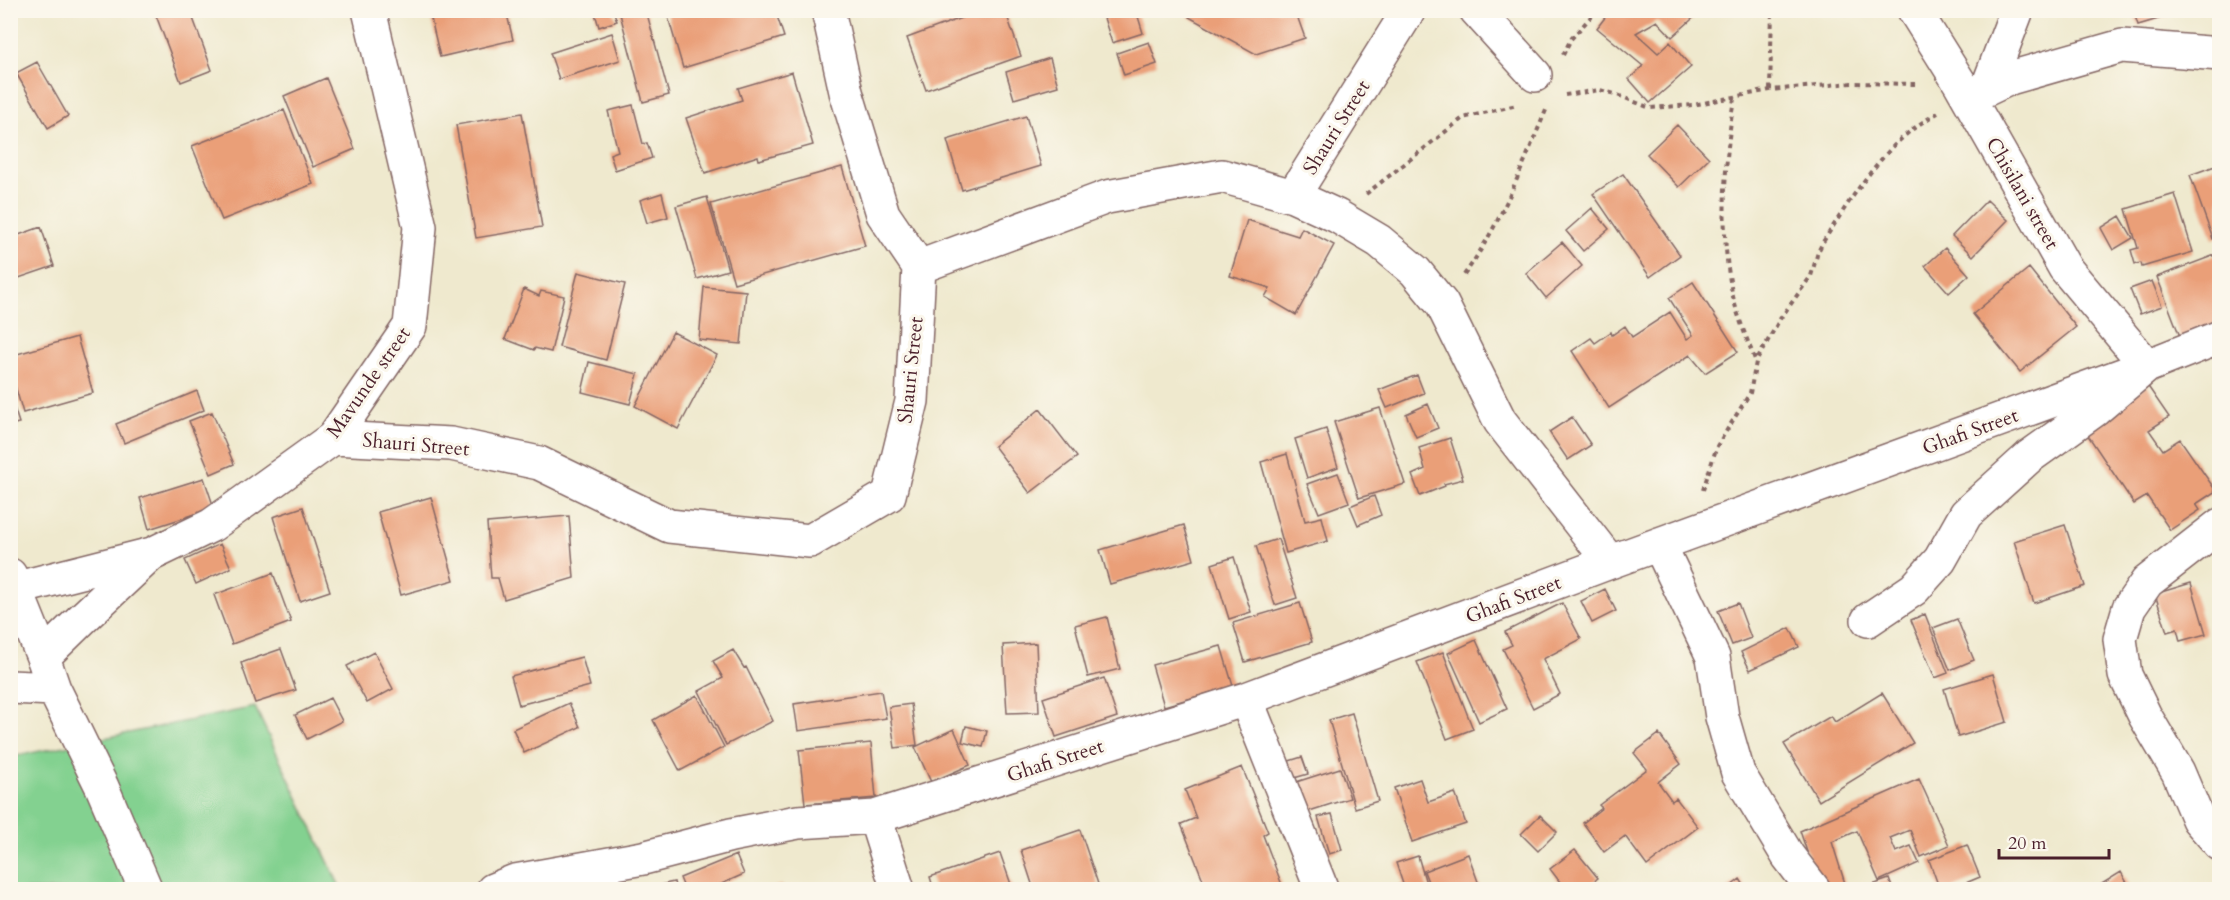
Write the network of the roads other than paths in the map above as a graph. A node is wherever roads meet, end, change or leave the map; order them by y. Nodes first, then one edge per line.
1 (369, 10) edge
2 (828, 10) edge
3 (1409, 10) edge
4 (1476, 10) edge
5 (1914, 10) edge
6 (2017, 10) edge
7 (2220, 54) edge
8 (1549, 78) road end
9 (1293, 196) junction
10 (919, 267) junction
11 (2220, 337) edge
12 (2147, 366) junction
13 (333, 438) junction
14 (2220, 525) edge
15 (1659, 544) junction
16 (152, 554) junction
17 (1610, 562) junction
18 (12, 584) edge
19 (1869, 620) dead end
20 (44, 657) junction
21 (10, 687) edge
22 (54, 689) junction
23 (1246, 699) junction
24 (875, 817) junction
25 (2220, 844) edge
26 (146, 890) edge
27 (494, 890) edge
28 (898, 890) edge
29 (1322, 890) edge
30 (1814, 890) edge

1 - 13 street, Mavunde street
2 - 10 street
3 - 9 street, Shauri Street
4 - 8 street
5 - 12 street, Chisilani street
6 - 7 street
9 - 10 street, Shauri Street
9 - 17 street
10 - 13 street, Shauri Street
11 - 12 street, Ghafi Street
12 - 15 street, Ghafi Street
12 - 19 street
13 - 16 street, Mavunde street
14 - 25 street
15 - 17 street, Ghafi Street
15 - 30 street
16 - 18 street, Mavunde street
16 - 20 street
17 - 23 street, Ghafi Street
18 - 20 street
20 - 22 street
21 - 22 street
22 - 26 street
23 - 24 street, Ghafi Street
23 - 29 street
24 - 27 street, Ghafi Street
24 - 28 street

